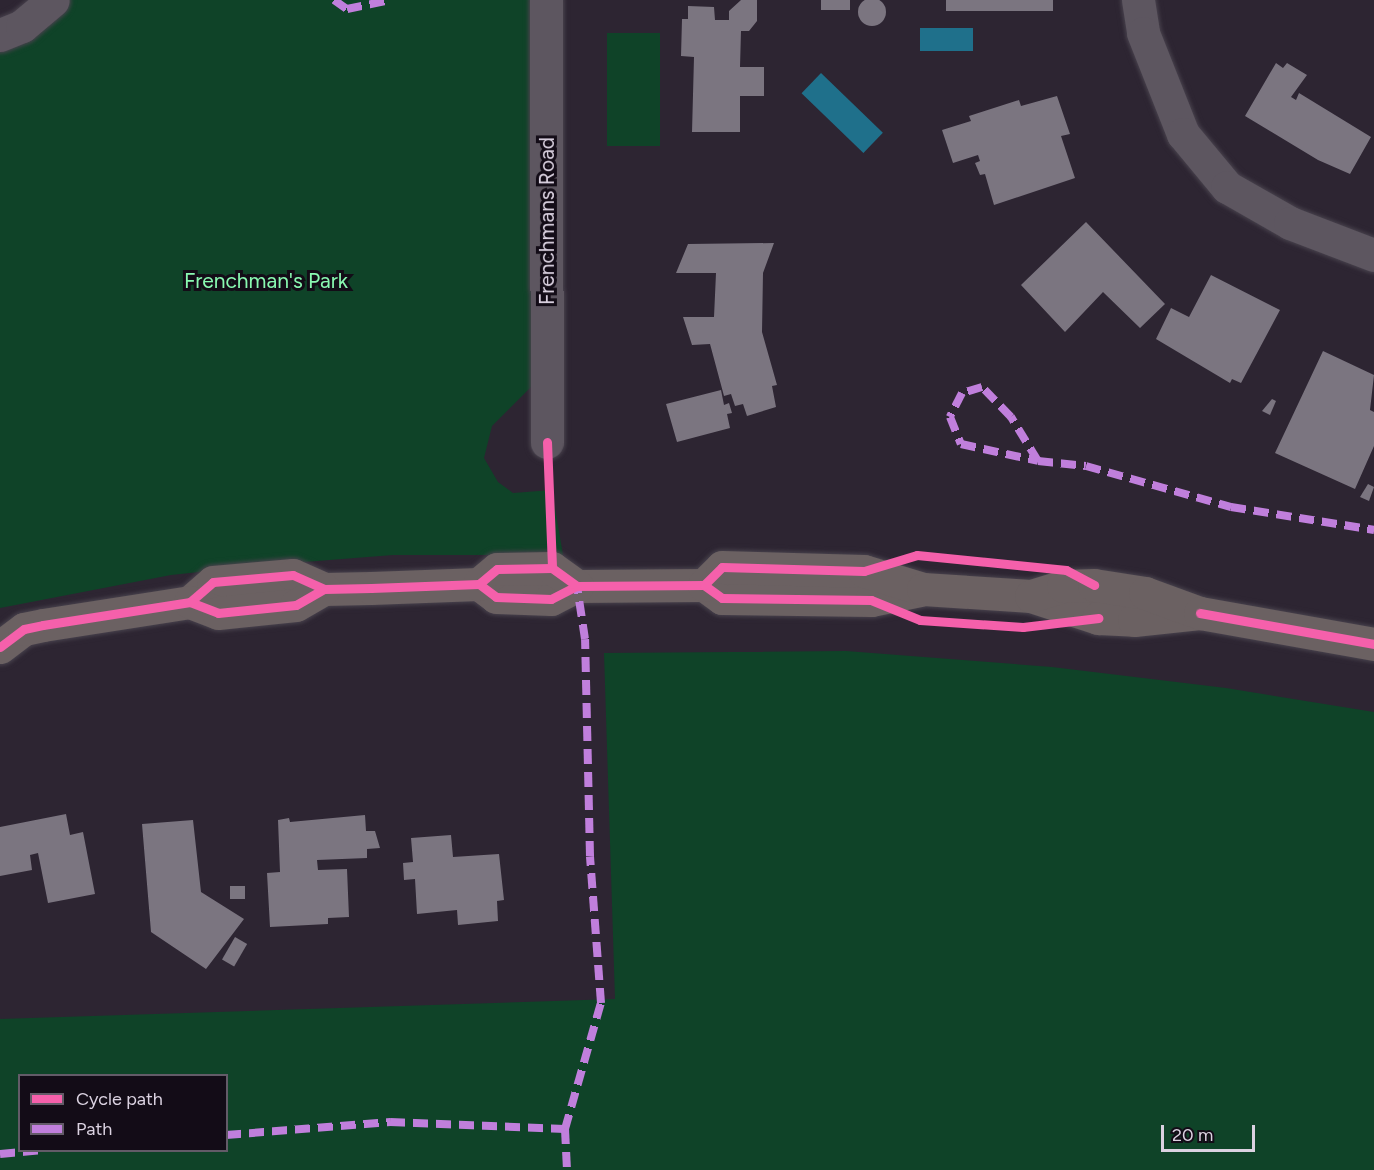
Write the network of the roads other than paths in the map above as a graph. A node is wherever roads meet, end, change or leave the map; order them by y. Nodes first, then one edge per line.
1 (53, 0) edge
2 (546, 0) edge
3 (1138, 0) edge
4 (0, 35) edge
5 (1374, 255) edge
6 (547, 442) dead end
7 (8, 632) edge
8 (1374, 644) edge

1 - 4 street
2 - 6 street, Frenchmans Road
3 - 5 street
7 - 8 main road

